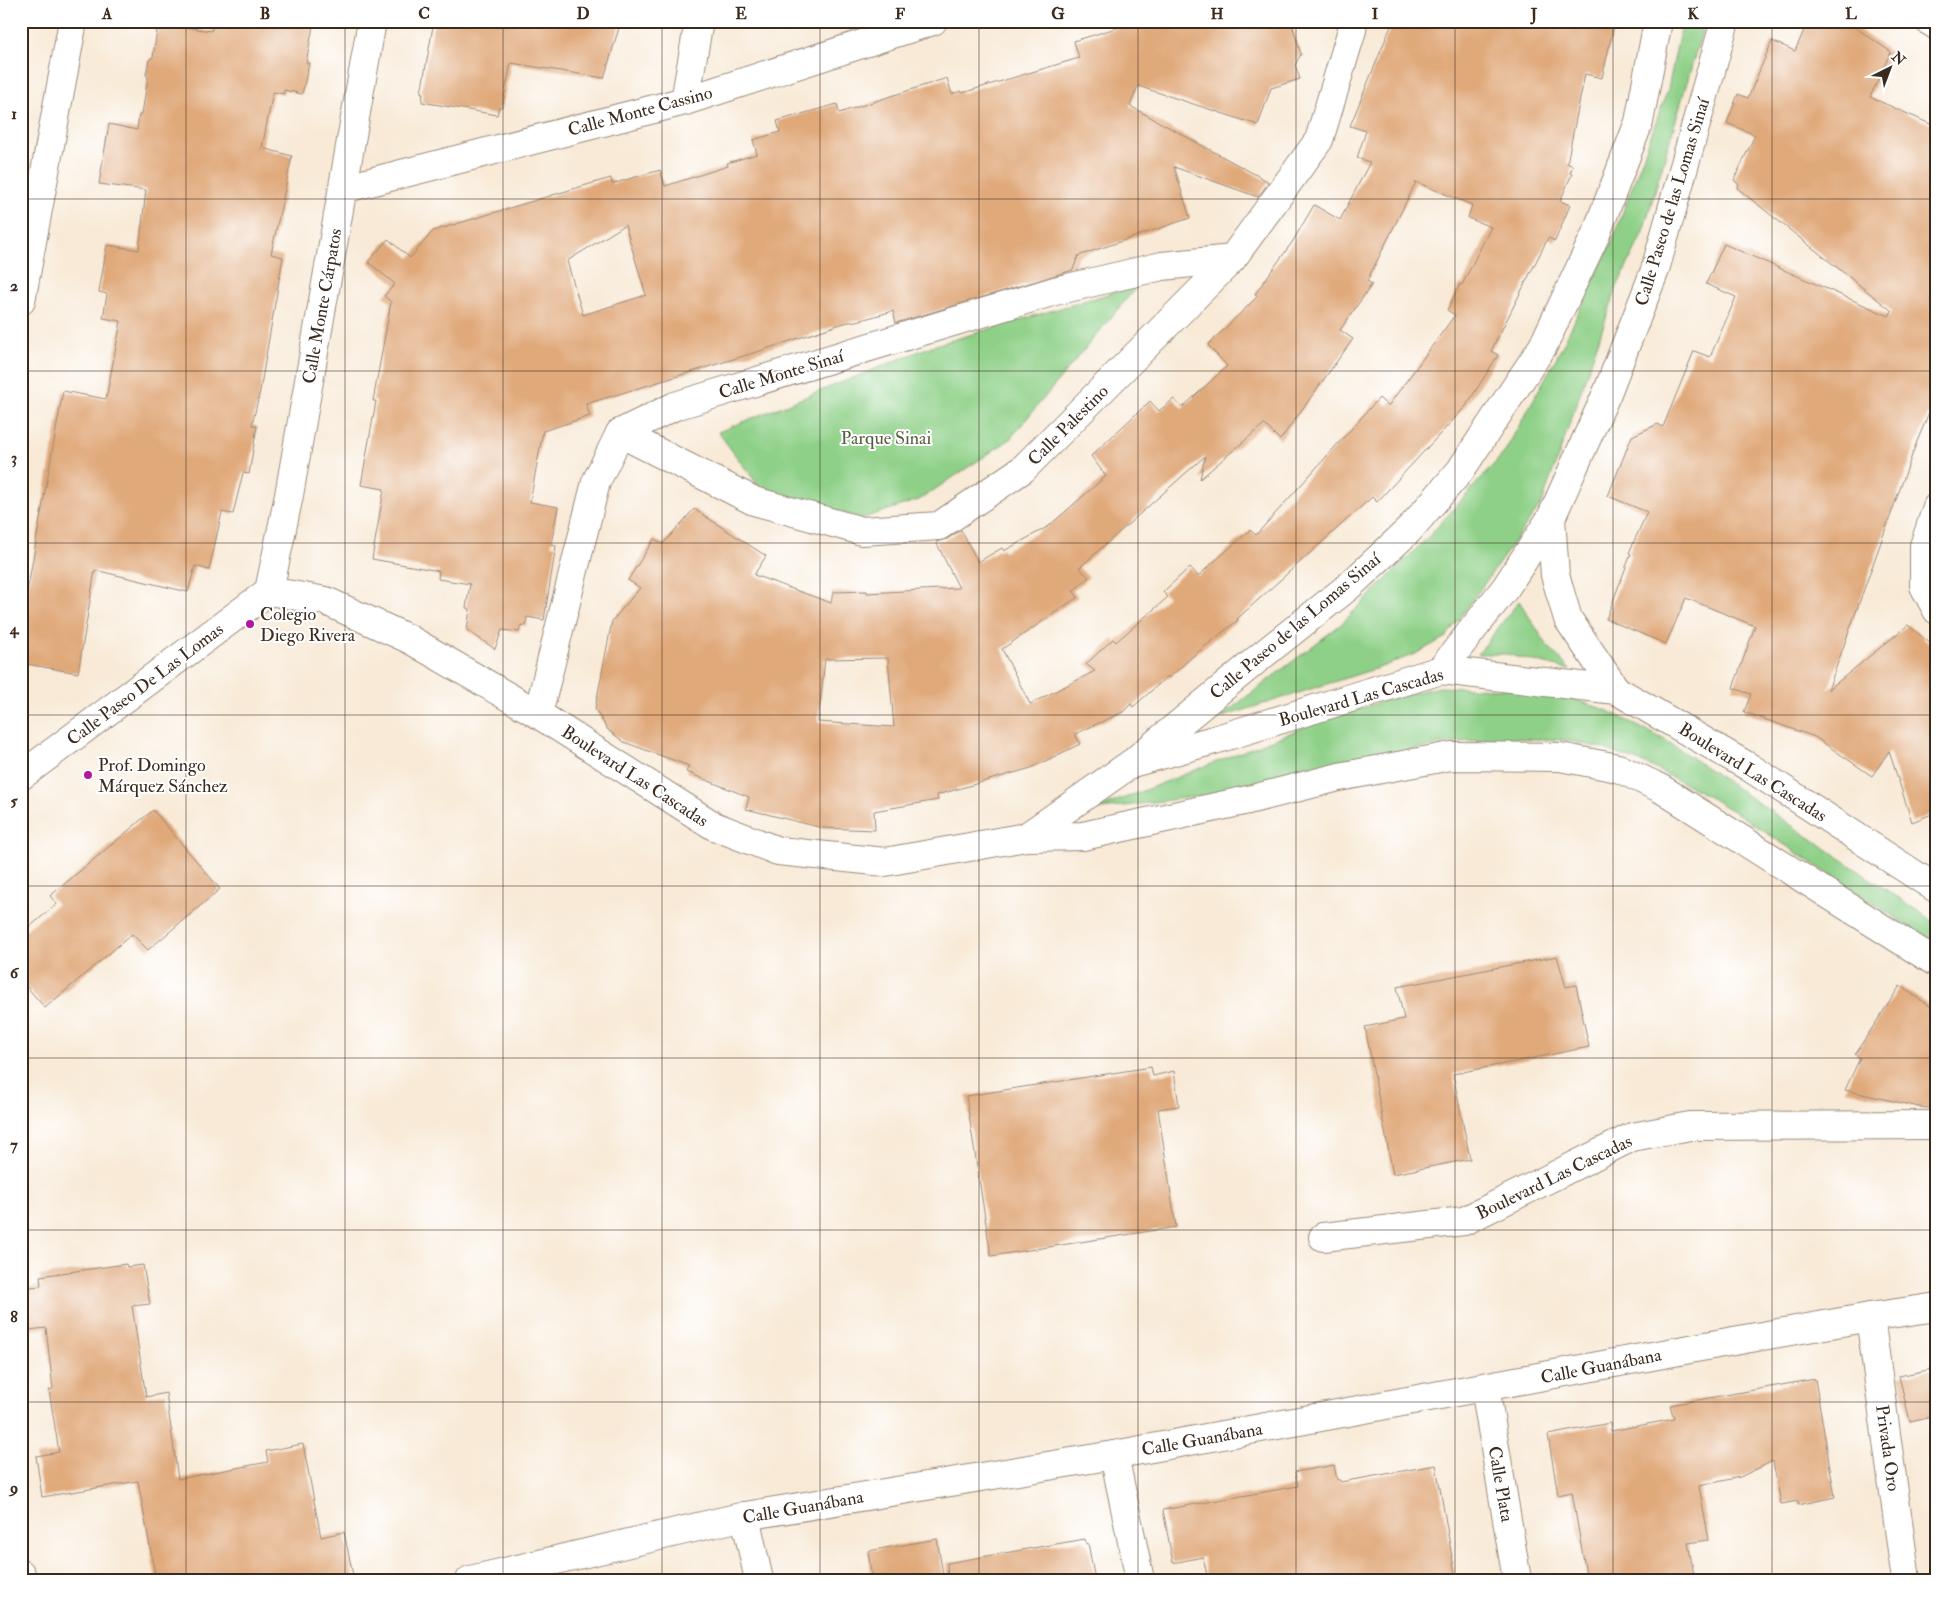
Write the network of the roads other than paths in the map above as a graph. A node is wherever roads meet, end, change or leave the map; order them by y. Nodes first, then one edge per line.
1 (73, 21) edge
2 (372, 21) edge
3 (699, 21) edge
4 (933, 21) edge
5 (1354, 21) edge
6 (1658, 21) edge
7 (1725, 21) edge
8 (1929, 21) edge
9 (1937, 26) edge
10 (685, 101) junction
11 (343, 189) junction
12 (1232, 259) junction
13 (21, 301) edge
14 (620, 433) junction
15 (1937, 507) edge
16 (1551, 518) junction
17 (270, 590) junction
18 (1937, 610) edge
19 (1441, 670) junction
20 (1616, 690) junction
21 (538, 714) junction
22 (1132, 763) junction
23 (21, 776) edge
24 (1026, 837) junction
25 (1937, 889) edge
26 (1937, 963) edge
27 (1937, 1125) edge
28 (1323, 1237) dead end
29 (1937, 1308) edge
30 (1870, 1317) junction
31 (1485, 1387) junction
32 (1114, 1456) junction
33 (745, 1516) junction
34 (21, 1574) edge
35 (22, 1580) edge
36 (470, 1580) edge
37 (759, 1580) edge
38 (1140, 1580) edge
39 (1518, 1580) edge
40 (1906, 1580) edge

1 - 13 street
2 - 11 street, Calle Monte Cárpatos
3 - 10 street
4 - 10 street, Calle Monte Cassino
5 - 12 street, Calle Palestino
6 - 22 street, Calle Paseo de las Lomas Sinaí
7 - 16 street, Calle Paseo de las Lomas Sinaí
8 - 9 street
10 - 11 street, Calle Monte Cassino
11 - 17 street, Calle Monte Cárpatos
12 - 14 street, Calle Monte Sinaí
12 - 14 street, Calle Palestino
14 - 21 street
15 - 18 street
16 - 19 street, Calle Paseo de las Lomas Sinaí
16 - 20 street, Calle Paseo de las Lomas Sinaí
17 - 21 street, Boulevard Las Cascadas
17 - 23 street, Calle Paseo De Las Lomas
19 - 20 street, Boulevard Las Cascadas
19 - 22 street, Boulevard Las Cascadas
20 - 25 street, Boulevard Las Cascadas
21 - 24 street, Boulevard Las Cascadas
22 - 24 street, Boulevard Las Cascadas
24 - 26 street, Boulevard Las Cascadas
27 - 28 street, Boulevard Las Cascadas
29 - 30 street, Calle Guanábana
30 - 31 street, Calle Guanábana
30 - 40 street, Privada Oro
31 - 32 street, Calle Guanábana
31 - 39 street, Calle Plata
32 - 33 street, Calle Guanábana
32 - 38 street
33 - 36 street, Calle Guanábana
33 - 37 street
34 - 35 street

